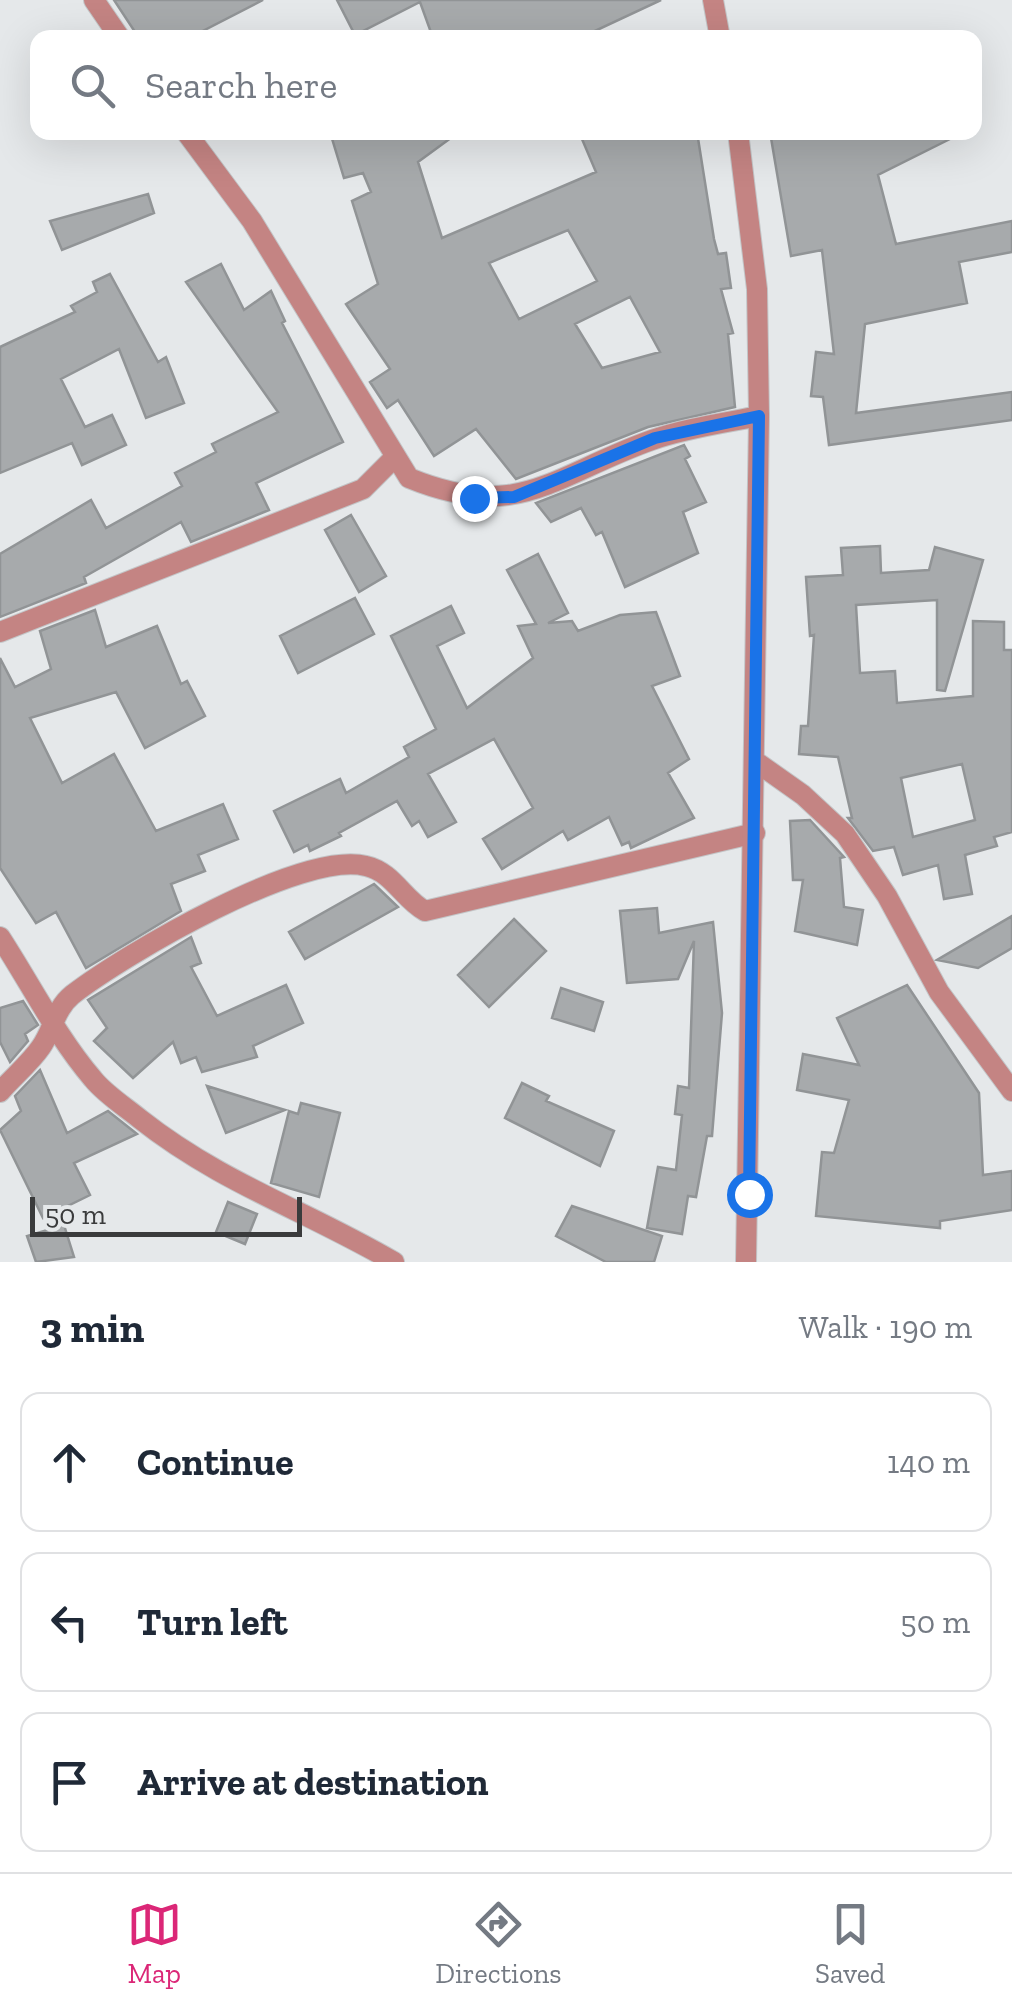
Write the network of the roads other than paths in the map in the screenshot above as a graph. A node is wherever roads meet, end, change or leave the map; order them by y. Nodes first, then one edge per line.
1 (94, 0) edge
2 (713, 0) edge
3 (115, 30) edge
4 (719, 30) edge
5 (192, 140) edge
6 (739, 140) edge
7 (759, 416) junction
8 (394, 458) junction
9 (0, 632) edge
10 (754, 761) junction
11 (755, 833) junction
12 (0, 937) edge
13 (54, 1019) junction
14 (0, 1092) edge
15 (1012, 1092) edge
16 (394, 1262) edge
17 (746, 1262) edge

1 - 3 street
2 - 4 street
5 - 8 street
6 - 7 street
7 - 8 street
7 - 10 street
8 - 9 street
10 - 11 street
10 - 15 street
11 - 13 street
11 - 17 street
12 - 13 street
13 - 14 street
13 - 16 street

